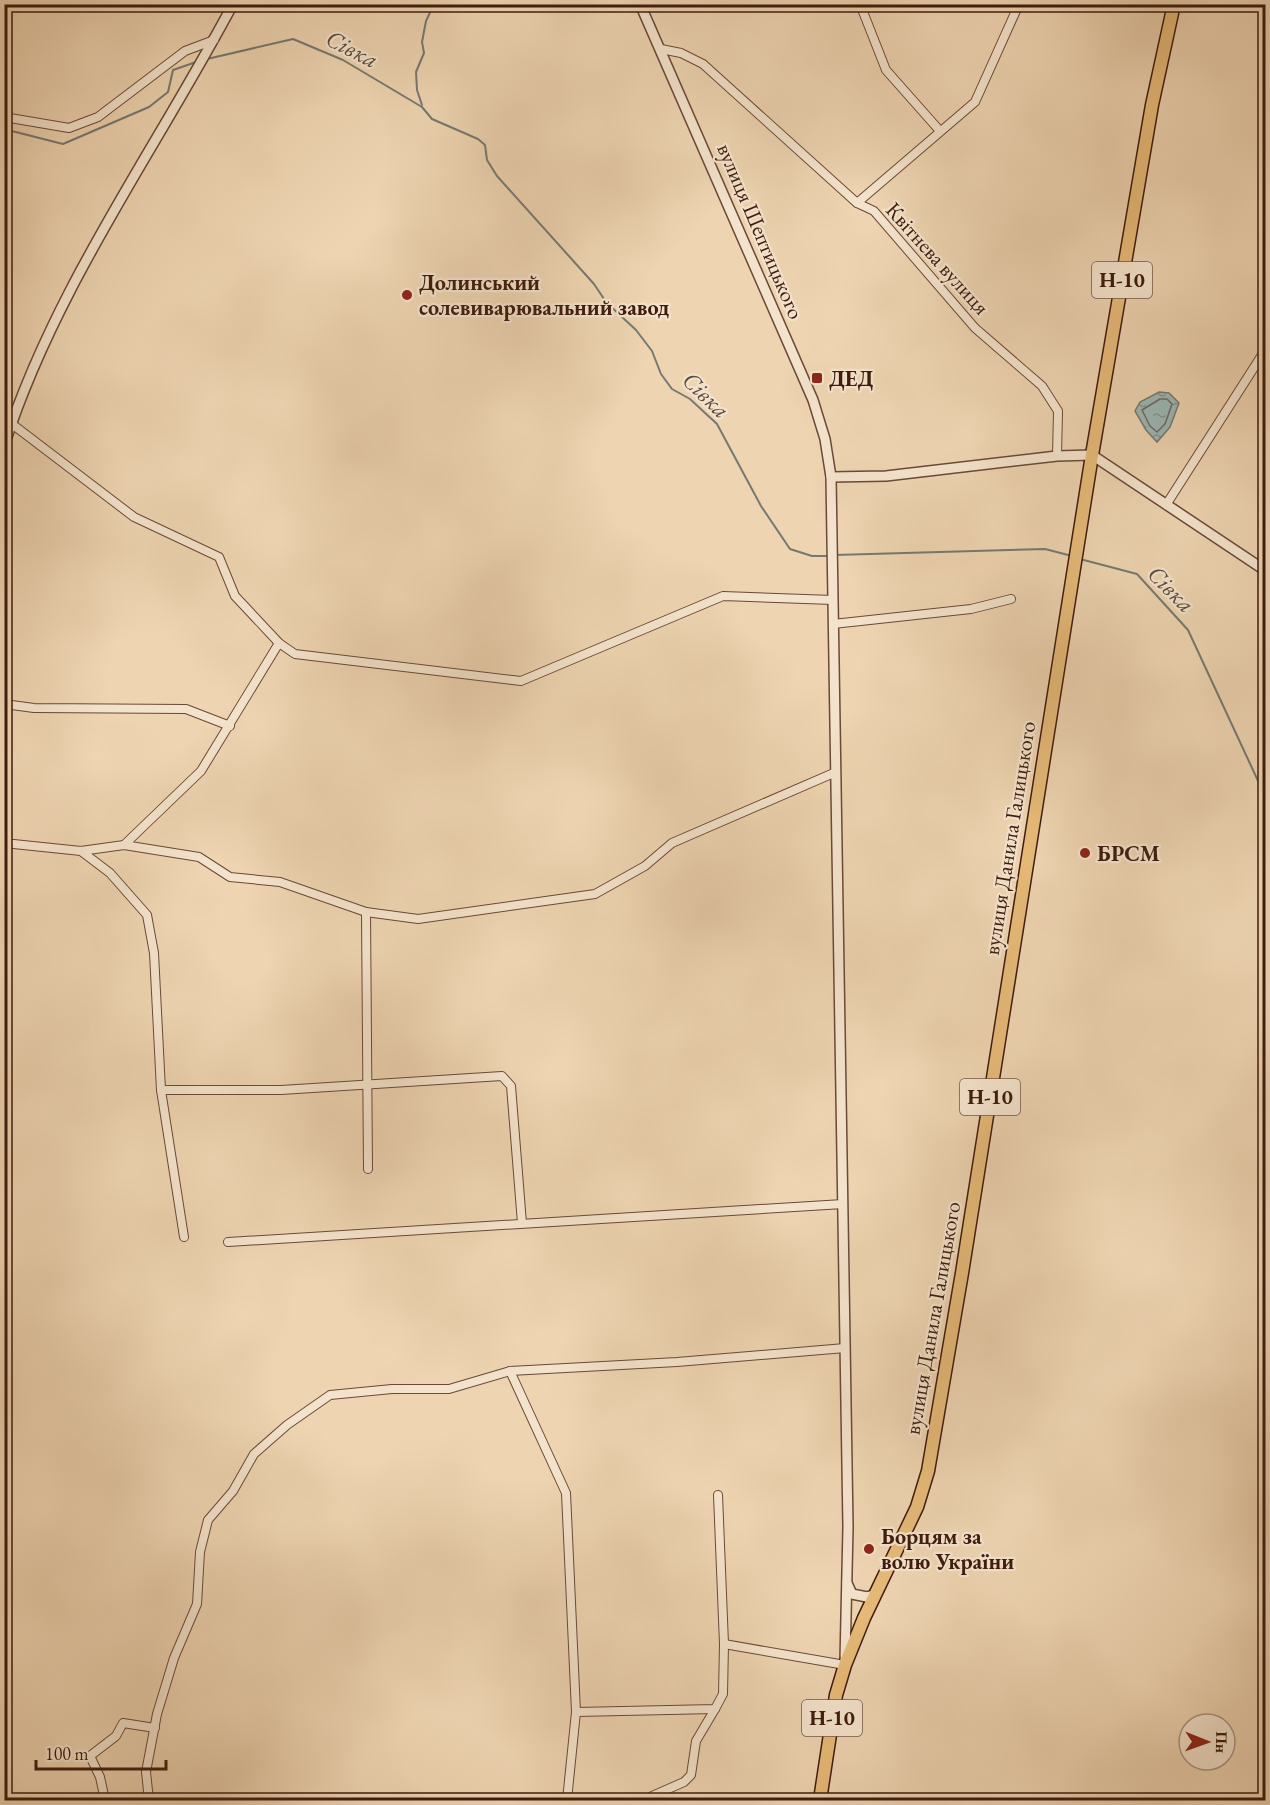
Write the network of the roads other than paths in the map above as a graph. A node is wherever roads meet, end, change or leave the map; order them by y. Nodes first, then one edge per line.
1 (233, 4) edge
2 (640, 4) edge
3 (860, 4) edge
4 (1019, 4) edge
5 (1174, 4) edge
6 (213, 43) junction
7 (661, 49) junction
8 (4, 117) edge
9 (940, 132) junction
10 (857, 203) junction
11 (1266, 343) edge
12 (12, 424) junction
13 (4, 446) edge
14 (1092, 455) junction
15 (1057, 456) junction
16 (831, 477) junction
17 (1166, 505) junction
18 (1266, 571) edge
19 (1011, 599) dead end
20 (833, 600) junction
21 (833, 624) junction
22 (279, 643) junction
23 (4, 704) edge
24 (230, 726) junction
25 (836, 772) junction
26 (4, 843) edge
27 (124, 845) junction
28 (81, 851) junction
29 (366, 912) junction
30 (367, 1085) junction
31 (161, 1090) junction
32 (368, 1169) dead end
33 (843, 1204) junction
34 (522, 1223) junction
35 (183, 1236) dead end
36 (228, 1242) dead end
37 (845, 1348) junction
38 (510, 1371) junction
39 (718, 1495) dead end
40 (846, 1581) junction
41 (876, 1594) junction
42 (724, 1644) junction
43 (845, 1665) junction
44 (715, 1709) junction
45 (576, 1712) junction
46 (155, 1728) junction
47 (105, 1800) edge
48 (149, 1800) edge
49 (567, 1800) edge
50 (643, 1800) edge
51 (820, 1800) edge

1 - 6 street
2 - 7 street, вулиця Шептицького
3 - 9 street
4 - 9 street
5 - 14 main road, вулиця Данила Галицького / Н-10
6 - 8 street
6 - 12 street
7 - 10 street, Квітнева вулиця
7 - 16 street, вулиця Шептицького
9 - 10 street
10 - 15 street, Квітнева вулиця
11 - 17 street
12 - 13 street
12 - 22 street
14 - 15 street
14 - 17 street
14 - 41 main road, вулиця Данила Галицького / Н-10
15 - 16 street
16 - 20 street, вулиця Шептицького
17 - 18 street
19 - 21 street
20 - 21 street, вулиця Шептицького
20 - 22 street
21 - 25 street, вулиця Шептицького
22 - 24 street
23 - 24 street
24 - 27 street
25 - 29 street
25 - 33 street, вулиця Шептицького
26 - 28 street
27 - 28 street
27 - 29 street
28 - 31 street
29 - 30 street
30 - 31 street
30 - 32 street
30 - 34 street
31 - 35 street
33 - 34 street
33 - 37 street, вулиця Шептицького
34 - 36 street
37 - 38 street
37 - 40 street, вулиця Шептицького
38 - 45 street
38 - 46 street
39 - 42 street
40 - 41 street
40 - 43 street, вулиця Шептицького
41 - 43 main road, вулиця Данила Галицького / Н-10
42 - 43 street
42 - 44 street
43 - 51 main road, Н-10
44 - 45 street
44 - 50 street
45 - 49 street
46 - 47 street
46 - 48 street

